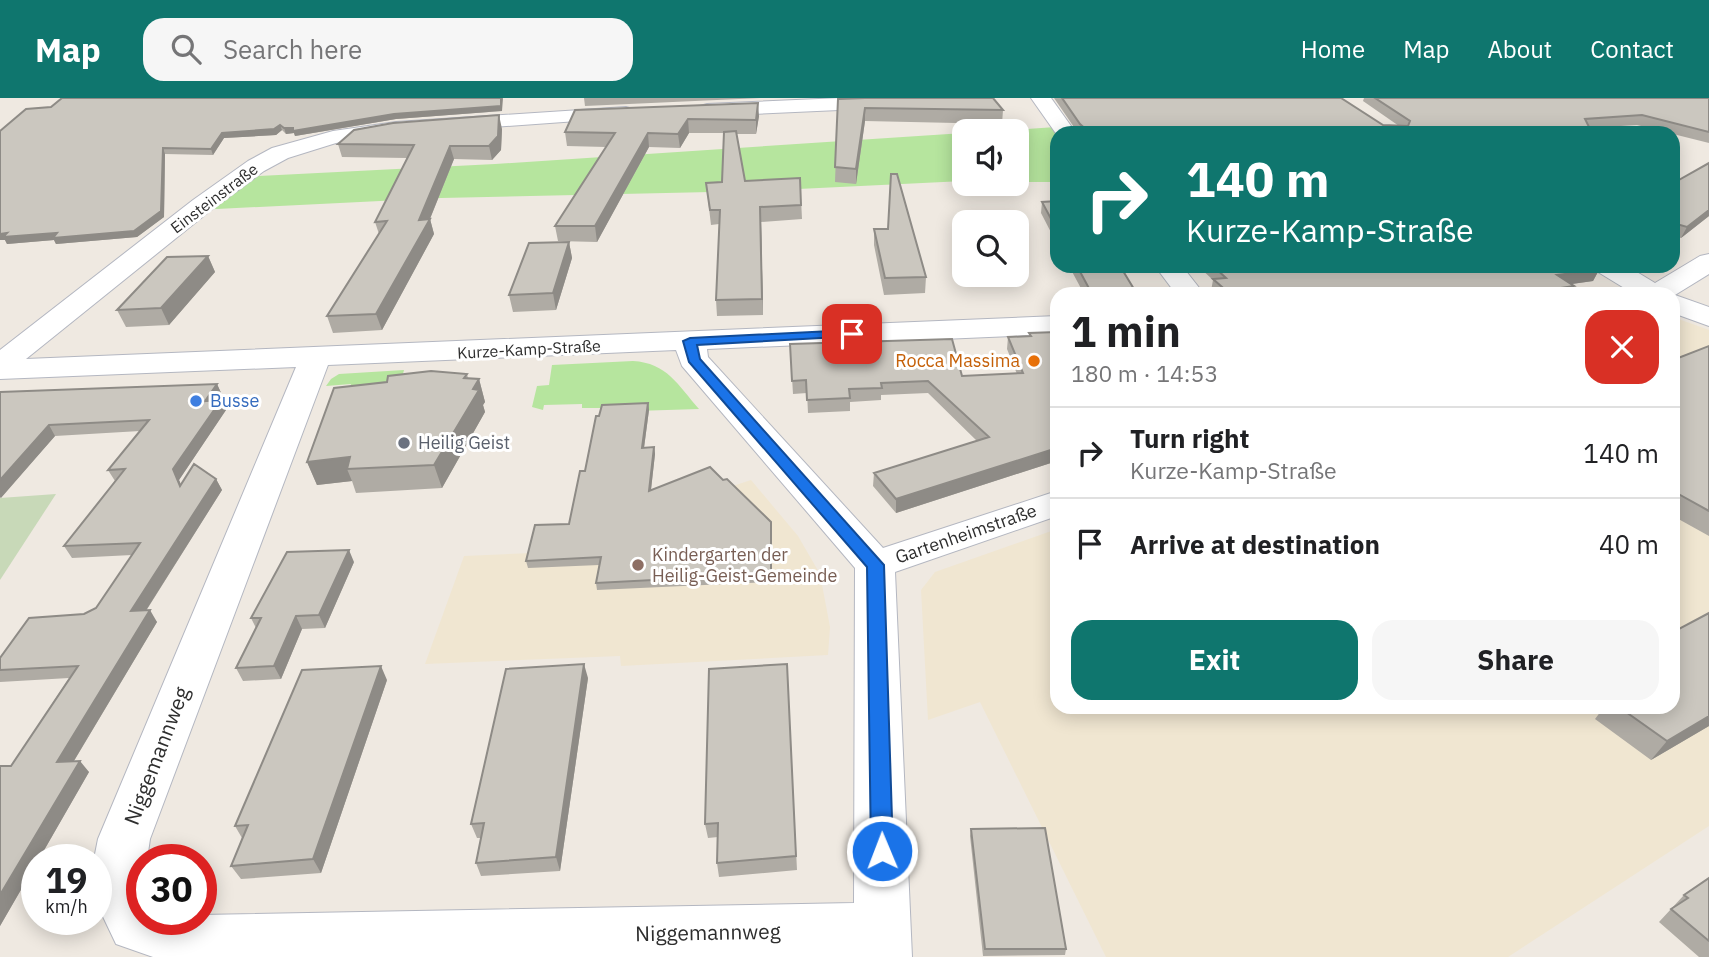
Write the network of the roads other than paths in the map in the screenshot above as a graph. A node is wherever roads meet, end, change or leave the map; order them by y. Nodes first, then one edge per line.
1 (971, 98) edge
2 (1041, 98) edge
3 (635, 108) edge
4 (691, 110) edge
5 (1061, 126) edge
6 (1709, 262) edge
7 (1620, 273) edge
8 (1643, 287) edge
9 (1667, 287) edge
10 (1680, 306) edge
11 (1709, 317) edge
12 (1050, 325) edge
13 (690, 341) junction
14 (315, 359) junction
15 (0, 365) edge
16 (0, 370) edge
17 (1050, 505) edge
18 (876, 565) junction
19 (883, 943) edge

1 - 4 street
2 - 5 street
3 - 15 street, Einsteinstraße
6 - 9 street
7 - 8 street
10 - 11 street
12 - 13 street, Kurze-Kamp-Straße
13 - 14 street, Kurze-Kamp-Straße
13 - 18 street
14 - 16 street, Kurze-Kamp-Straße
14 - 19 street, Niggemannweg
17 - 18 street, Gartenheimstraße
18 - 19 street

